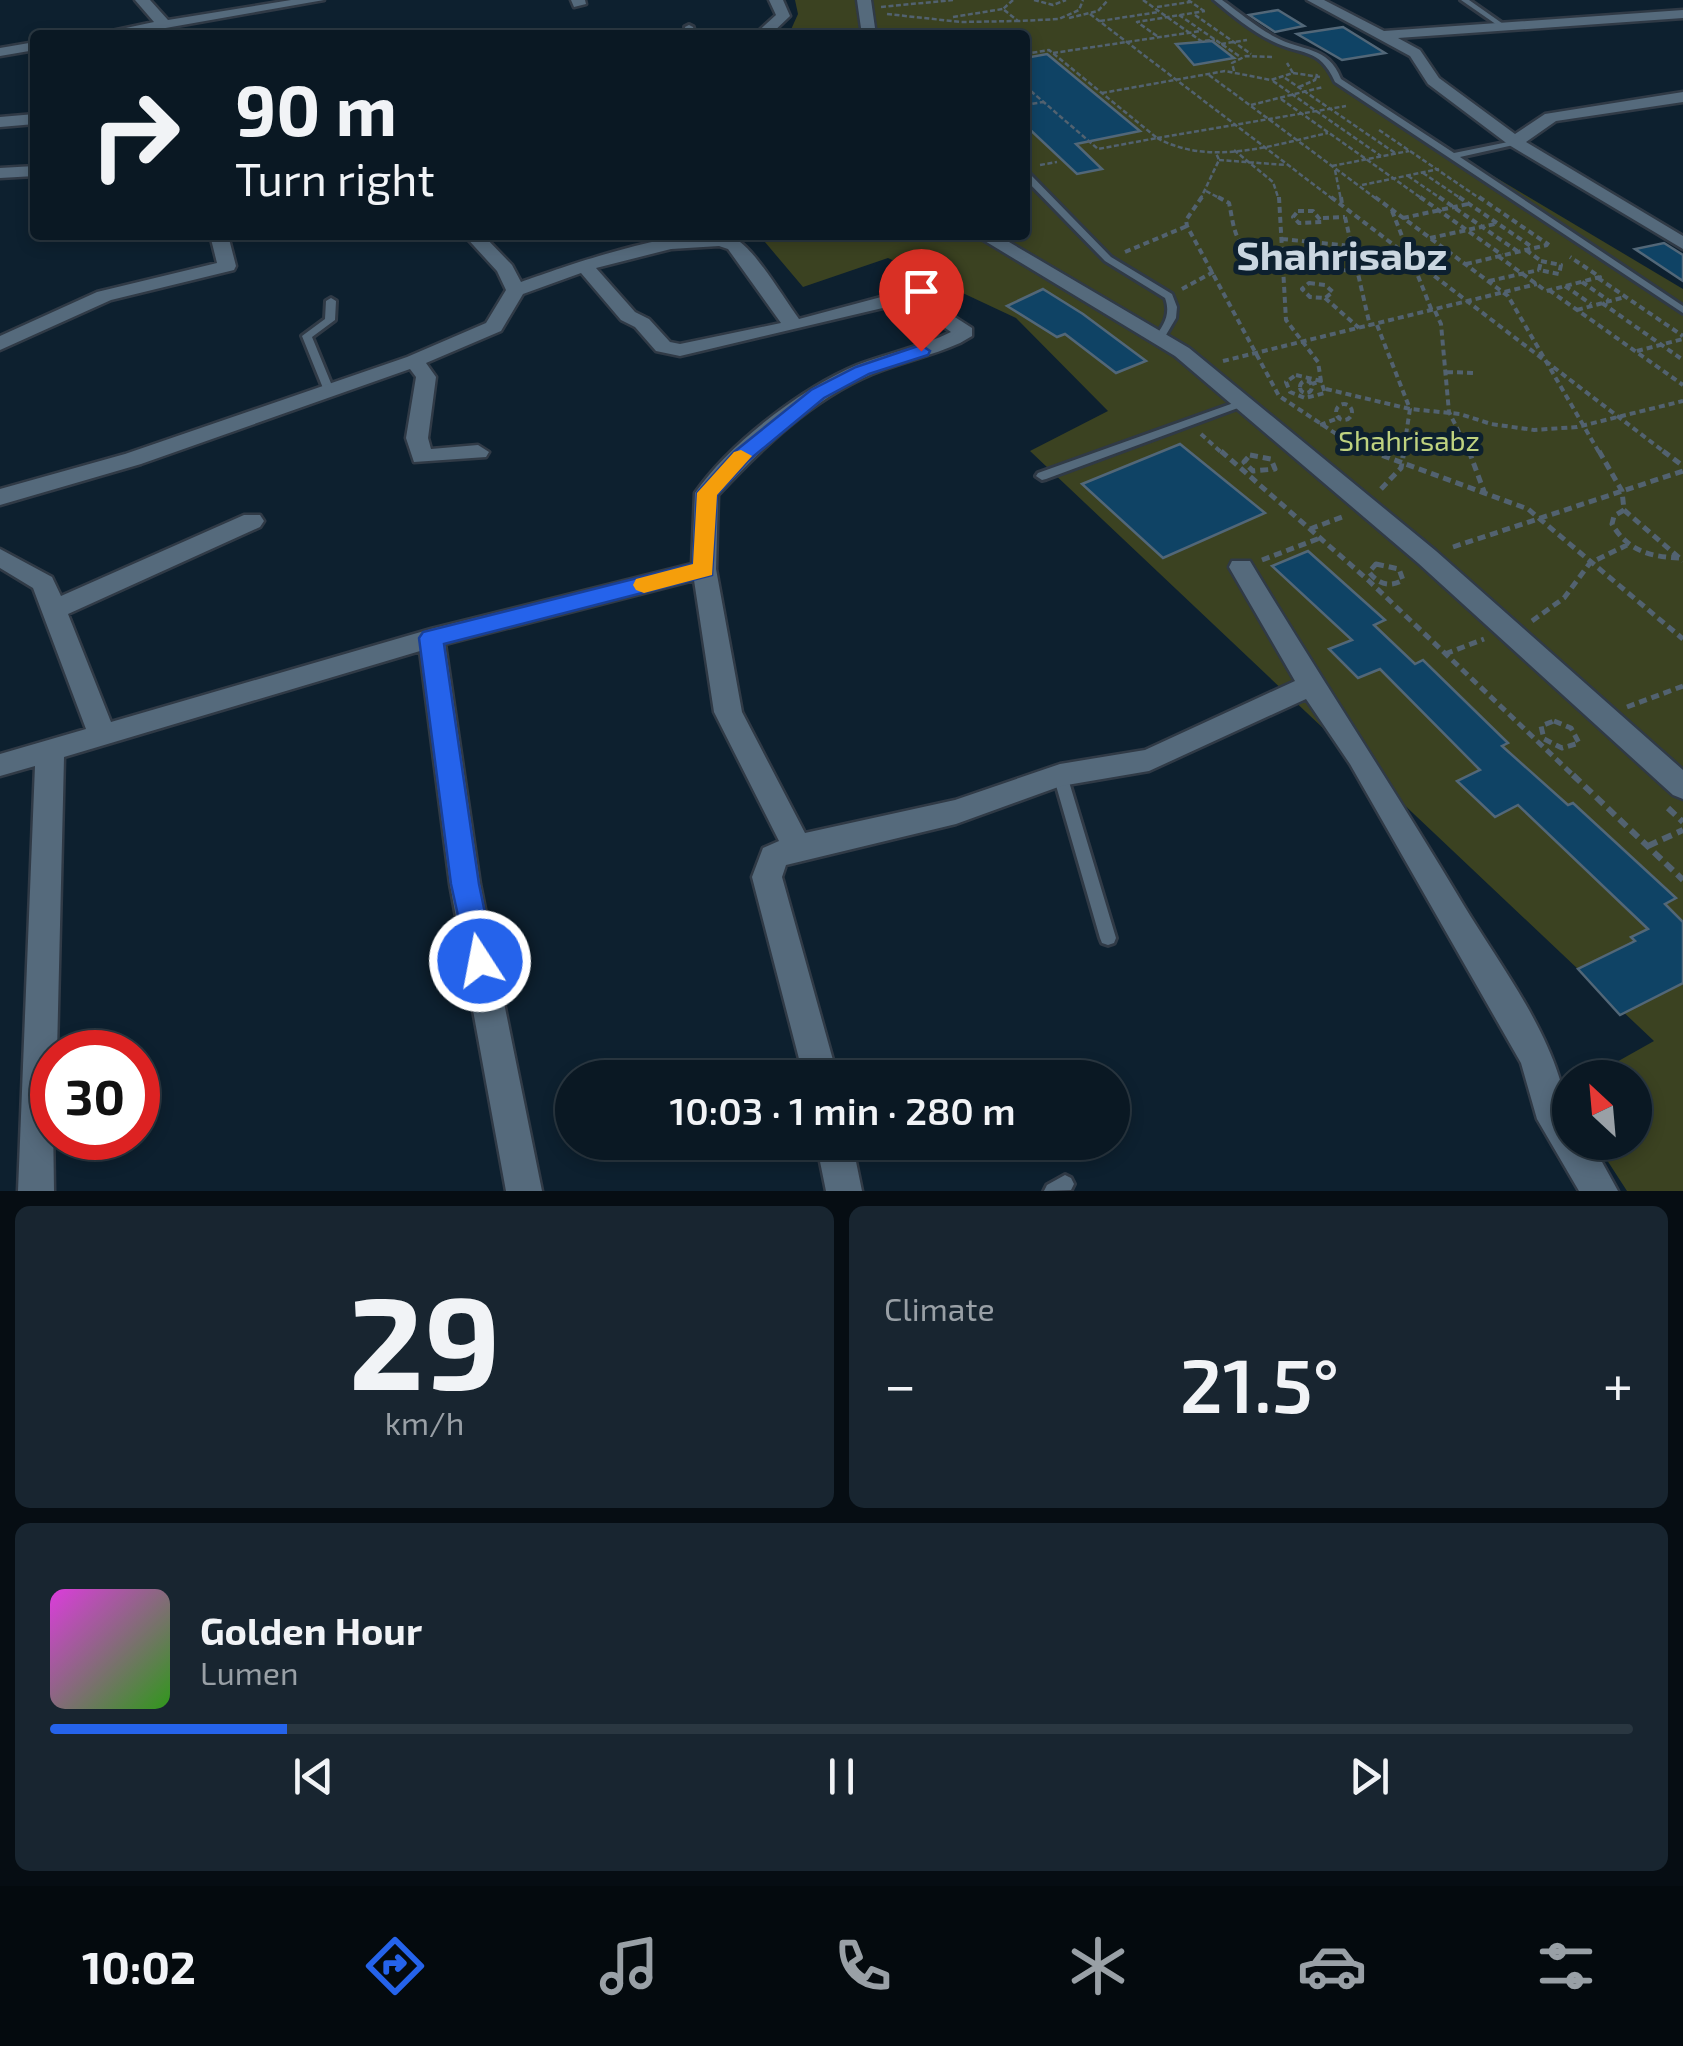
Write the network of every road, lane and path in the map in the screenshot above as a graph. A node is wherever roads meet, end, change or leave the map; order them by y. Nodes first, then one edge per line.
1 (142, 0) edge
2 (317, 0) edge
3 (776, 0) edge
4 (953, 0) edge
5 (1013, 0) edge
6 (1034, 0) edge
7 (1066, 0) edge
8 (1082, 0) edge
9 (1108, 0) edge
10 (1143, 0) edge
11 (1158, 0) edge
12 (1174, 0) edge
13 (1217, 0) edge
14 (1314, 0) edge
15 (1464, 0) edge
16 (1191, 2) edge
17 (865, 4) edge
18 (1179, 4) junction
19 (1166, 6) junction
20 (1154, 8) junction
21 (1003, 9) junction
22 (1205, 11) dead end
23 (1159, 12) junction
24 (1192, 13) junction
25 (883, 14) dead end
26 (1090, 14) junction
27 (1683, 14) edge
28 (1180, 16) junction
29 (940, 18) junction
30 (1167, 18) junction
31 (1059, 19) junction
32 (1100, 21) junction
33 (1018, 22) junction
34 (164, 24) junction
35 (1502, 26) junction
36 (129, 30) edge
37 (768, 30) edge
38 (868, 30) edge
39 (1201, 30) junction
40 (1189, 33) junction
41 (1386, 35) junction
42 (1158, 38) junction
43 (1215, 40) junction
44 (1248, 40) dead end
45 (1233, 42) junction
46 (1128, 43) junction
47 (1221, 44) junction
48 (30, 47) edge
49 (0, 52) edge
50 (1030, 53) edge
51 (1053, 53) junction
52 (1253, 55) junction
53 (1240, 57) junction
54 (1234, 71) junction
55 (1208, 76) junction
56 (1286, 78) junction
57 (1178, 81) junction
58 (1273, 81) junction
59 (1328, 84) dead end
60 (1030, 90) edge
61 (1319, 90) junction
62 (1308, 93) junction
63 (1102, 94) junction
64 (1294, 96) junction
65 (1683, 97) edge
66 (1280, 99) junction
67 (1371, 101) junction
68 (1043, 102) junction
69 (1030, 104) edge
70 (1249, 105) junction
71 (1344, 106) junction
72 (1330, 109) junction
73 (1316, 111) junction
74 (1302, 113) junction
75 (30, 119) edge
76 (1268, 120) junction
77 (0, 122) edge
78 (1236, 125) junction
79 (1376, 128) dead end
80 (1329, 133) junction
81 (1157, 138) junction
82 (1295, 139) junction
83 (1515, 142) junction
84 (1262, 145) junction
85 (1436, 145) junction
86 (1234, 150) junction
87 (1409, 150) junction
88 (1216, 153) junction
89 (1395, 153) junction
90 (1380, 156) junction
91 (1366, 159) junction
92 (1219, 160) junction
93 (1457, 160) junction
94 (1248, 161) junction
95 (1289, 166) junction
96 (1334, 167) junction
97 (30, 170) edge
98 (1438, 170) junction
99 (0, 173) edge
100 (1423, 173) junction
101 (1408, 176) junction
102 (1030, 179) edge
103 (1394, 179) junction
104 (1359, 186) junction
105 (1206, 190) junction
106 (1468, 204) junction
107 (1342, 207) junction
108 (1453, 207) junction
109 (1391, 210) junction
110 (1438, 210) junction
111 (1280, 216) junction
112 (1354, 216) junction
113 (1293, 217) junction
114 (1323, 218) junction
115 (1345, 218) junction
116 (1403, 218) junction
117 (1498, 223) junction
118 (1482, 227) junction
119 (1466, 230) junction
120 (1430, 238) junction
121 (1282, 239) junction
122 (221, 240) edge
123 (478, 240) edge
124 (992, 240) edge
125 (1681, 240) edge
126 (1352, 246) junction
127 (1534, 248) junction
128 (1526, 250) junction
129 (1518, 252) junction
130 (1565, 254) dead end
131 (1500, 256) junction
132 (1410, 258) junction
133 (1540, 261) junction
134 (1576, 261) junction
135 (1284, 264) junction
136 (1465, 264) junction
137 (584, 265) junction
138 (1560, 265) junction
139 (1539, 270) junction
140 (1358, 271) junction
141 (1522, 274) junction
142 (1559, 274) junction
143 (1598, 278) junction
144 (1489, 281) junction
145 (1582, 282) junction
146 (1537, 284) junction
147 (1574, 284) junction
148 (1565, 286) junction
149 (1285, 288) junction
150 (1302, 289) junction
151 (516, 290) junction
152 (1549, 290) junction
153 (1504, 293) junction
154 (1626, 297) junction
155 (1326, 298) junction
156 (331, 301) dead end
157 (1610, 301) junction
158 (1467, 302) junction
159 (1602, 304) junction
160 (1593, 306) junction
161 (1433, 310) junction
162 (1577, 310) junction
163 (1683, 310) edge
164 (1373, 325) junction
165 (794, 326) junction
166 (1359, 328) junction
167 (1159, 338) junction
168 (1683, 338) edge
169 (1302, 342) junction
170 (0, 344) edge
171 (1661, 345) junction
172 (1636, 351) junction
173 (1258, 352) junction
174 (1683, 360) edge
175 (414, 362) junction
176 (1220, 362) dead end
177 (1549, 364) junction
178 (1446, 372) junction
179 (1475, 373) dead end
180 (1321, 381) junction
181 (1683, 385) edge
182 (1326, 388) junction
183 (1290, 392) junction
184 (1342, 392) junction
185 (330, 393) junction
186 (1279, 396) junction
187 (1683, 401) edge
188 (1242, 403) junction
189 (1344, 406) junction
190 (1410, 409) junction
191 (1450, 412) junction
192 (1341, 417) junction
193 (1618, 417) junction
194 (1188, 423) junction
195 (1320, 425) junction
196 (1584, 425) junction
197 (1263, 445) dead end
198 (478, 452) dead end
199 (1276, 457) dead end
200 (1403, 460) junction
201 (1244, 468) junction
202 (1683, 469) edge
203 (1042, 476) dead end
204 (1622, 491) junction
205 (1485, 494) junction
206 (0, 497) edge
207 (1332, 504) dead end
208 (1363, 504) junction
209 (1624, 510) junction
210 (1540, 518) junction
211 (252, 520) dead end
212 (1310, 529) junction
213 (1320, 538) junction
214 (1628, 545) junction
215 (1390, 554) dead end
216 (1427, 557) junction
217 (0, 558) edge
218 (1681, 559) edge
219 (1590, 562) junction
220 (1241, 568) joint
221 (1398, 568) junction
222 (704, 570) junction
223 (1370, 579) junction
224 (53, 610) junction
225 (1470, 627) dead end
226 (431, 638) junction
227 (1484, 639) junction
228 (1683, 639) edge
229 (1502, 640) junction
230 (1445, 654) junction
231 (1311, 685) junction
232 (1565, 713) dead end
233 (1578, 726) dead end
234 (102, 735) junction
235 (1542, 741) junction
236 (50, 750) junction
237 (0, 765) edge
238 (1060, 775) junction
239 (1683, 787) edge
240 (1657, 798) dead end
241 (1683, 822) edge
242 (1683, 830) edge
243 (797, 846) junction
244 (1648, 846) junction
245 (1683, 880) edge
246 (1108, 938) dead end
247 (816, 1060) edge
248 (1552, 1112) edge
249 (838, 1160) edge
250 (1581, 1160) edge
251 (36, 1191) edge
252 (524, 1191) edge
253 (844, 1191) edge
254 (1600, 1191) edge

1 - 34 street
2 - 34 street
3 - 37 street
4 - 17 path
5 - 21 path
6 - 7 path
8 - 31 path
9 - 26 path
10 - 20 path
11 - 19 path
12 - 18 path
13 - 67 lane
14 - 41 street
15 - 35 lane
16 - 18 path
17 - 38 street
18 - 19 path
19 - 20 path
20 - 23 path
21 - 29 path
21 - 33 path
22 - 24 path
23 - 30 path
23 - 32 path
24 - 28 path
24 - 45 path
25 - 29 path
26 - 31 path
26 - 32 path
27 - 35 street
28 - 30 path
28 - 39 path
29 - 33 path
30 - 40 path
30 - 42 path
31 - 33 path
32 - 46 path
34 - 36 street
35 - 41 street
39 - 40 path
39 - 43 path
40 - 42 path
40 - 43 path
41 - 83 street
42 - 46 path
43 - 47 path
44 - 45 path
45 - 47 path
45 - 52 path
46 - 51 path
46 - 57 path
47 - 53 path
48 - 49 street
50 - 51 path
51 - 63 path
52 - 53 path
52 - 56 path
53 - 54 path
54 - 55 path
54 - 58 path
55 - 57 path
55 - 70 path
56 - 58 path
56 - 62 path
57 - 63 path
57 - 78 path
58 - 64 path
59 - 61 path
60 - 68 path
61 - 62 path
61 - 71 path
62 - 64 path
62 - 72 path
63 - 81 path
64 - 66 path
64 - 73 path
65 - 83 street
66 - 70 path
66 - 74 path
67 - 71 path
67 - 85 lane
68 - 69 path
68 - 81 path
70 - 76 path
71 - 72 path
72 - 73 path
72 - 89 path
73 - 74 path
73 - 90 path
74 - 76 path
74 - 80 path
75 - 77 street
76 - 78 path
76 - 82 path
78 - 81 path
78 - 84 path
79 - 87 path
80 - 82 path
80 - 91 path
81 - 88 path
82 - 84 path
82 - 96 path
83 - 93 lane
83 - 125 street
84 - 86 path
84 - 95 path
85 - 87 path
85 - 93 lane
86 - 88 path
86 - 94 path
87 - 89 path
87 - 98 path
88 - 92 path
89 - 90 path
90 - 91 path
91 - 96 path
91 - 103 path
92 - 94 path
92 - 105 path
93 - 98 path
93 - 163 lane
94 - 95 path
94 - 111 path
95 - 107 path
96 - 104 path
96 - 107 path
97 - 99 street
98 - 100 path
98 - 127 path
100 - 101 path
100 - 106 path
101 - 103 path
101 - 108 path
102 - 167 lane
103 - 104 path
103 - 110 path
104 - 109 path
105 - 135 path
105 - 173 path
106 - 108 path
106 - 117 path
107 - 112 path
108 - 110 path
108 - 118 path
109 - 116 path
109 - 132 path
110 - 116 path
110 - 119 path
111 - 113 path
111 - 121 path
112 - 115 path
112 - 132 path
113 - 114 path
113 - 114 path
114 - 115 path
115 - 126 path
116 - 120 path
117 - 118 path
117 - 127 path
118 - 119 path
118 - 129 path
119 - 120 path
119 - 131 path
120 - 136 path
121 - 126 path
121 - 135 path
122 - 170 street
123 - 151 street
124 - 167 street
126 - 140 path
127 - 128 path
128 - 129 path
128 - 133 path
129 - 131 path
130 - 134 path
131 - 136 path
131 - 141 path
132 - 158 path
132 - 161 path
133 - 138 path
133 - 139 path
134 - 138 path
134 - 143 path
135 - 140 path
135 - 149 path
136 - 144 path
137 - 151 street
137 - 165 street
137 - 165 street
138 - 142 path
139 - 141 path
139 - 142 path
140 - 164 path
141 - 144 path
141 - 146 path
142 - 147 path
143 - 145 path
143 - 154 path
144 - 153 path
145 - 147 path
145 - 157 path
146 - 152 path
146 - 153 path
147 - 148 path
148 - 152 path
148 - 160 path
149 - 150 path
149 - 169 path
150 - 155 path
150 - 155 path
151 - 175 street
152 - 162 path
153 - 158 path
153 - 177 path
154 - 157 path
154 - 168 path
155 - 166 path
156 - 185 lane
157 - 159 path
158 - 161 path
158 - 177 path
159 - 160 path
159 - 171 path
160 - 162 path
161 - 164 path
161 - 178 path
162 - 172 path
164 - 166 path
164 - 190 path
165 - 222 street
166 - 169 path
167 - 188 street
168 - 171 path
169 - 173 path
169 - 180 path
171 - 172 path
171 - 174 path
172 - 181 path
173 - 176 path
173 - 186 path
175 - 185 street
175 - 198 street
177 - 193 path
177 - 196 path
178 - 179 path
178 - 191 path
180 - 182 path
180 - 183 path
180 - 183 path
182 - 183 path
182 - 184 path
183 - 186 path
184 - 189 path
184 - 190 path
185 - 206 street
186 - 195 path
187 - 193 path
188 - 194 lane
188 - 208 street
189 - 192 path
189 - 192 path
190 - 191 path
190 - 200 path
191 - 196 path
191 - 205 path
192 - 195 path
193 - 196 path
193 - 202 path
194 - 201 path
194 - 203 lane
195 - 200 path
196 - 204 path
197 - 199 path
200 - 205 path
200 - 208 path
201 - 201 path
201 - 212 path
202 - 204 path
204 - 209 path
204 - 210 path
205 - 210 path
207 - 208 path
208 - 212 path
208 - 216 street
209 - 214 path
209 - 218 path
210 - 216 path
210 - 219 path
211 - 224 street
212 - 213 path
213 - 220 path
213 - 223 path
214 - 218 path
214 - 219 path
215 - 221 path
216 - 229 street
217 - 224 street
219 - 228 path
219 - 229 path
220 - 231 street
221 - 223 path
221 - 223 path
222 - 226 street
222 - 243 street
223 - 230 path
224 - 234 street
225 - 227 path
226 - 234 street
226 - 252 street
227 - 229 path
227 - 229 path
227 - 230 path
229 - 239 street
230 - 235 path
231 - 238 street
231 - 248 street
232 - 233 path
234 - 236 street
235 - 235 path
235 - 244 path
236 - 237 street
236 - 251 street
238 - 243 street
238 - 246 lane
240 - 241 path
242 - 244 path
243 - 247 street
244 - 245 path
249 - 253 street
250 - 254 street

